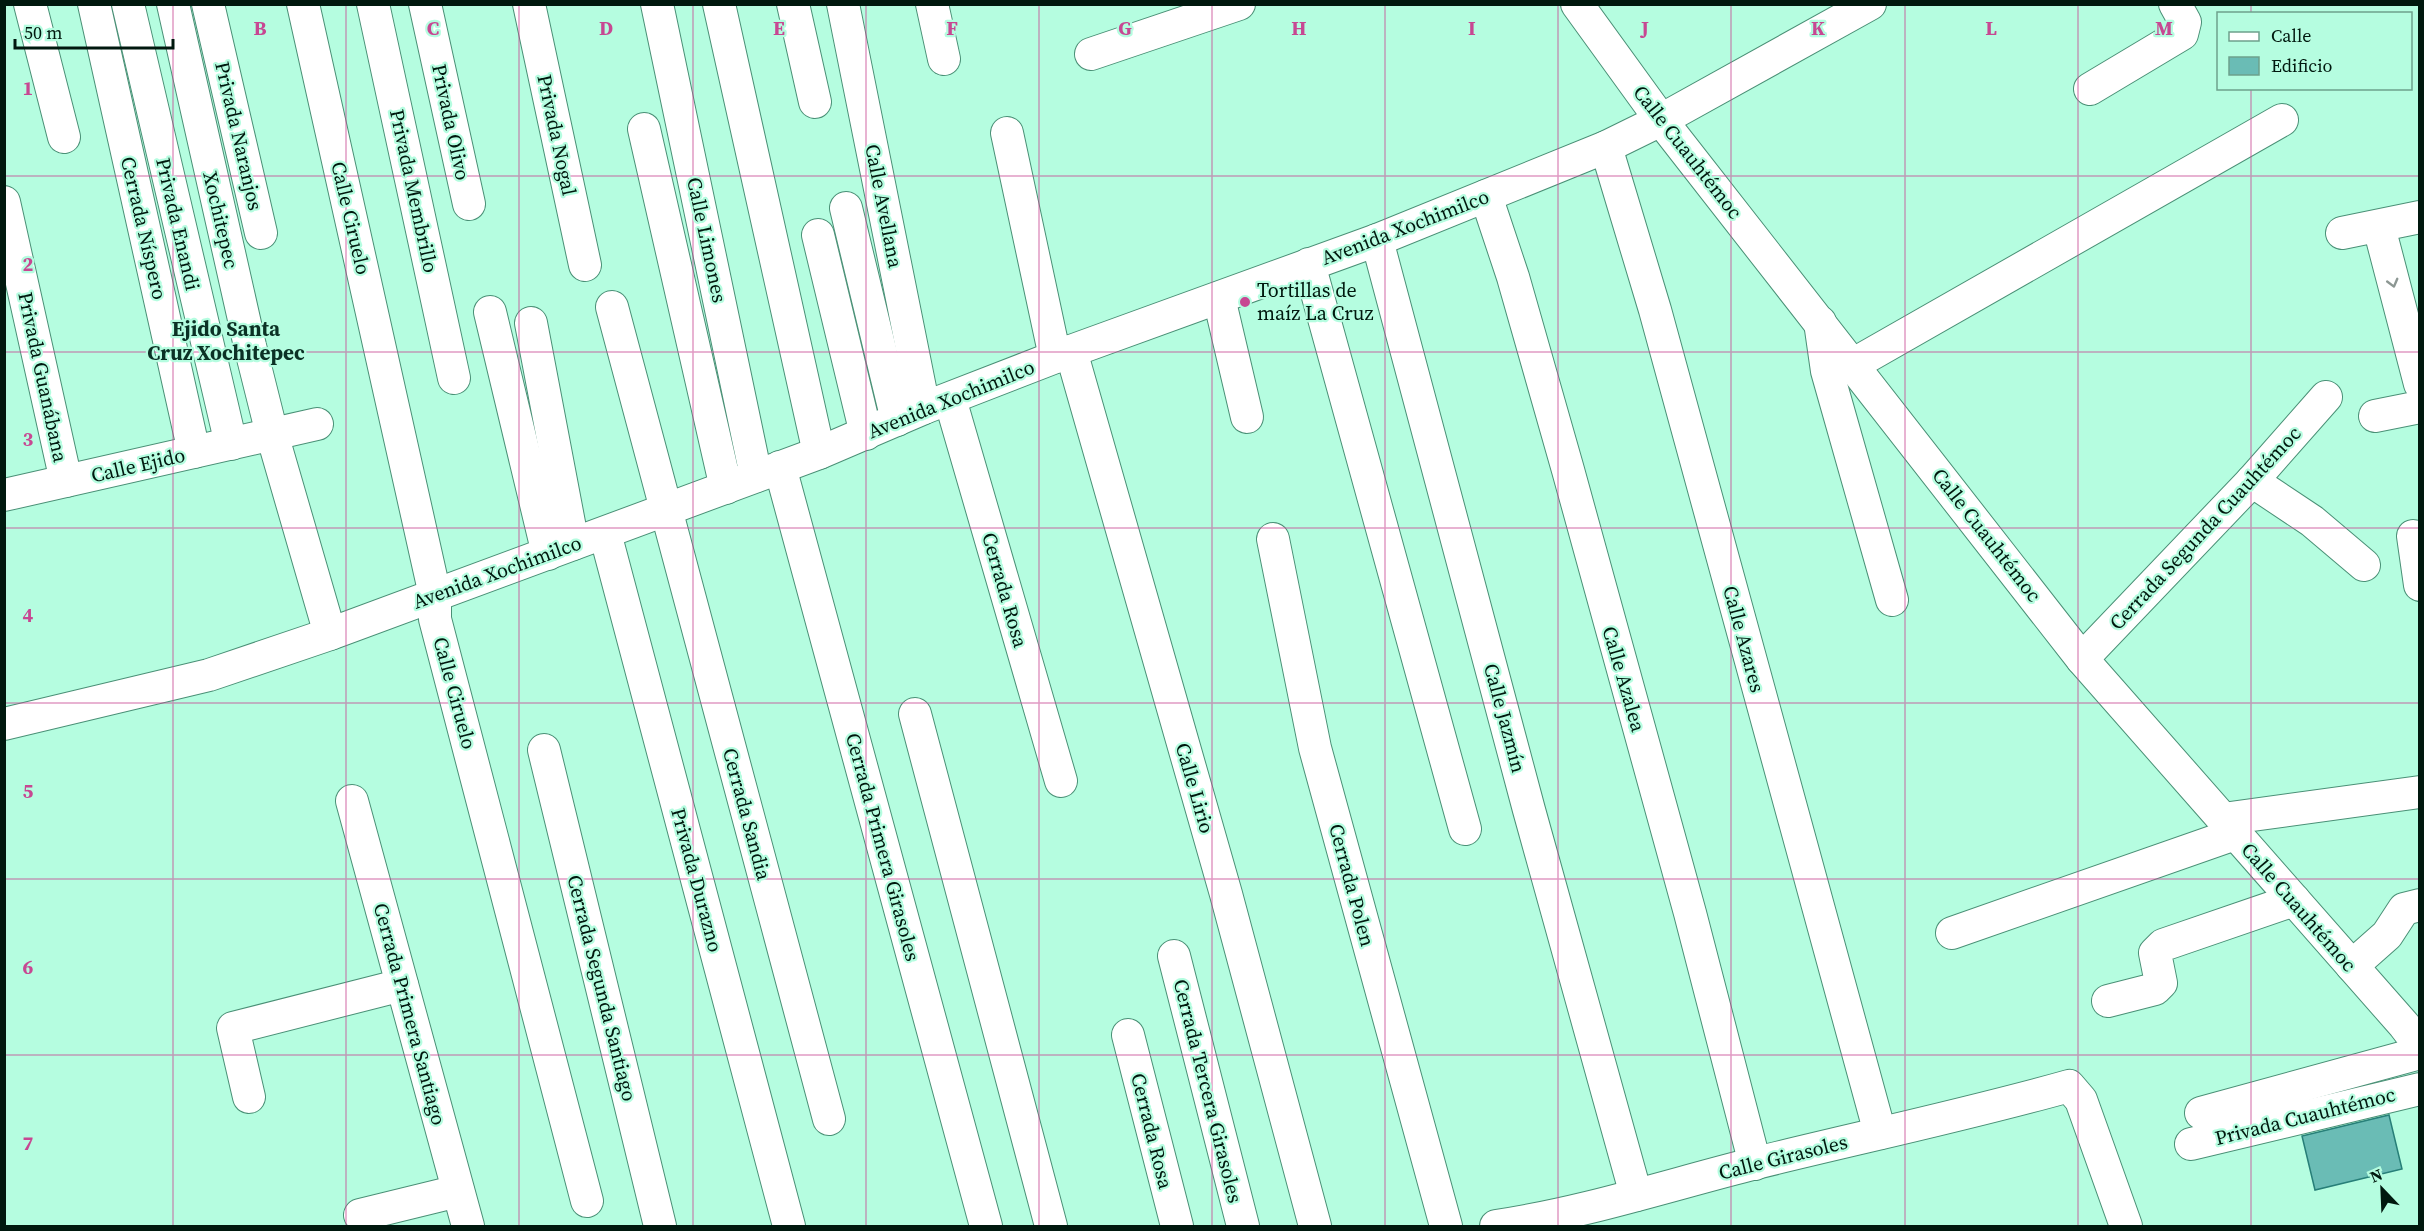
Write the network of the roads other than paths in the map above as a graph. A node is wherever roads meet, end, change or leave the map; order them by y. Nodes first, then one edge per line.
1 (30, 4) edge
2 (94, 4) edge
3 (128, 4) edge
4 (173, 4) edge
5 (208, 4) edge
6 (303, 4) edge
7 (373, 4) edge
8 (425, 4) edge
9 (529, 4) edge
10 (657, 4) edge
11 (719, 4) edge
12 (793, 4) edge
13 (843, 4) edge
14 (932, 4) edge
15 (1239, 4) edge
16 (1577, 4) edge
17 (1870, 4) edge
18 (2175, 4) edge
19 (1091, 54) dead end
20 (944, 59) dead end
21 (2090, 89) dead end
22 (815, 102) dead end
23 (1661, 120) junction
24 (2282, 120) dead end
25 (644, 129) dead end
26 (1007, 133) dead end
27 (64, 137) dead end
28 (1606, 147) junction
29 (1486, 196) junction
30 (4, 202) edge
31 (469, 204) dead end
32 (846, 208) dead end
33 (2420, 217) edge
34 (2379, 227) junction
35 (2342, 232) dead end
36 (261, 233) dead end
37 (818, 235) dead end
38 (1377, 240) junction
39 (1309, 264) junction
40 (585, 265) dead end
41 (1219, 298) junction
42 (612, 307) dead end
43 (490, 312) dead end
44 (1820, 321) junction
45 (531, 323) dead end
46 (1063, 354) junction
47 (1854, 364) junction
48 (454, 378) dead end
49 (2420, 384) edge
50 (2326, 397) dead end
51 (2420, 407) edge
52 (924, 409) junction
53 (2375, 416) dead end
54 (1247, 417) dead end
55 (317, 424) dead end
56 (272, 434) junction
57 (866, 434) junction
58 (231, 444) junction
59 (194, 452) junction
60 (819, 453) junction
61 (768, 472) junction
62 (66, 481) junction
63 (2252, 481) junction
64 (726, 488) junction
65 (4, 495) edge
66 (666, 510) junction
67 (605, 533) junction
68 (2413, 536) dead end
69 (1272, 539) dead end
70 (560, 549) junction
71 (2364, 565) dead end
72 (2420, 585) edge
73 (435, 595) junction
74 (1892, 600) dead end
75 (330, 634) junction
76 (2082, 659) junction
77 (915, 714) dead end
78 (4, 724) edge
79 (544, 750) dead end
80 (1061, 781) dead end
81 (2420, 792) edge
82 (352, 801) dead end
83 (2229, 826) junction
84 (1465, 829) dead end
85 (2294, 900) junction
86 (2420, 905) edge
87 (1953, 933) dead end
88 (1174, 956) dead end
89 (2352, 966) junction
90 (402, 985) junction
91 (2108, 1001) dead end
92 (1128, 1035) dead end
93 (2420, 1046) edge
94 (2420, 1053) edge
95 (2420, 1089) edge
96 (249, 1096) dead end
97 (2200, 1113) dead end
98 (829, 1119) dead end
99 (1880, 1133) junction
100 (2191, 1144) dead end
101 (1755, 1164) junction
102 (458, 1191) junction
103 (1636, 1195) junction
104 (587, 1201) dead end
105 (360, 1215) dead end
106 (1558, 1222) edge
107 (468, 1227) edge
108 (660, 1227) edge
109 (789, 1227) edge
110 (986, 1227) edge
111 (1051, 1227) edge
112 (1177, 1227) edge
113 (1243, 1227) edge
114 (1315, 1227) edge
115 (1446, 1227) edge
116 (1496, 1227) edge
117 (2126, 1227) edge

1 - 27 street
2 - 59 street, Cerrada Níspero
3 - 58 street, Privada Enandi
4 - 56 street, Xochitepec
5 - 36 street, Privada Naranjos
6 - 73 street, Calle Ciruelo
7 - 48 street, Privada Membrillo
8 - 31 street, Privada Olivo
9 - 40 street, Privada Nogal
10 - 61 street, Calle Limones
11 - 60 street
12 - 22 street
13 - 52 street, Calle Avellana
14 - 20 street
15 - 19 street
16 - 23 street, Calle Cuauhtémoc
17 - 23 street, Avenida Xochimilco
18 - 21 street
23 - 28 street, Avenida Xochimilco
23 - 44 street, Calle Cuauhtémoc
24 - 47 street
25 - 64 street
26 - 46 street, Calle Lirio
28 - 29 street, Avenida Xochimilco
28 - 99 street, Calle Azares
29 - 38 street, Avenida Xochimilco
29 - 101 street, Calle Azalea
30 - 62 street, Privada Guanábana
32 - 52 street
33 - 34 street
34 - 35 street
34 -> 49 street
37 - 57 street
38 - 39 street, Avenida Xochimilco
38 - 103 street, Calle Jazmín
39 - 41 street, Avenida Xochimilco
39 - 84 street
41 - 46 street, Avenida Xochimilco
41 - 54 street
42 - 66 street, Cerrada Sandia
43 - 70 street
44 - 47 street, Calle Cuauhtémoc
44 - 74 street
45 - 70 street
46 - 52 street, Avenida Xochimilco
46 - 114 street, Calle Lirio
47 - 76 street, Calle Cuauhtémoc
50 - 63 street, Cerrada Segunda Cuauhtémoc
51 - 53 street
52 - 57 street, Avenida Xochimilco
52 - 80 street, Cerrada Rosa
55 - 56 street, Calle Ejido
56 - 58 street, Calle Ejido
56 - 75 street
57 - 60 street, Avenida Xochimilco
58 - 59 street, Calle Ejido
59 - 62 street, Calle Ejido
60 - 61 street, Avenida Xochimilco
61 - 64 street, Avenida Xochimilco
61 - 110 street, Cerrada Primera Girasoles
62 - 65 street, Calle Ejido
63 - 71 street
63 - 76 street, Cerrada Segunda Cuauhtémoc
64 - 66 street, Avenida Xochimilco
66 - 67 street, Avenida Xochimilco
66 - 98 street, Cerrada Sandia
67 - 70 street, Avenida Xochimilco
67 - 109 street, Privada Durazno
68 - 72 street
69 - 115 street, Cerrada Polen
70 - 73 street, Avenida Xochimilco
73 - 75 street, Avenida Xochimilco
73 - 104 street, Calle Ciruelo
75 - 78 street, Avenida Xochimilco
76 - 83 street, Calle Cuauhtémoc
77 - 111 street
79 - 108 street, Cerrada Segunda Santiago
81 - 83 street
82 - 90 street, Cerrada Primera Santiago
83 - 85 street, Calle Cuauhtémoc
83 - 87 street
85 - 89 street, Calle Cuauhtémoc
85 - 91 street
86 - 89 street
88 - 113 street, Cerrada Tercera Girasoles
89 - 93 street, Calle Cuauhtémoc
90 - 96 street
90 - 102 street, Cerrada Primera Santiago
92 - 112 street, Cerrada Rosa
94 - 97 street
95 - 100 street, Privada Cuauhtémoc
99 - 101 street, Calle Girasoles
99 - 117 street, Calle Girasoles
101 - 103 street, Calle Girasoles
102 - 105 street
102 - 107 street, Cerrada Primera Santiago
103 - 106 street, Calle Girasoles
106 - 116 street, Calle Girasoles

